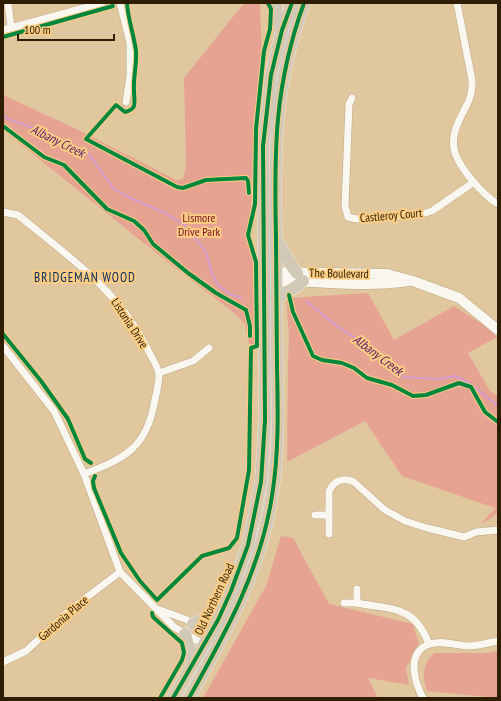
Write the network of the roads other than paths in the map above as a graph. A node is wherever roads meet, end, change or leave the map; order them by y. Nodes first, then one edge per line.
1 (8, 3) edge
2 (102, 3) edge
3 (120, 3) edge
4 (276, 3) edge
5 (299, 3) edge
6 (457, 3) edge
7 (11, 27) junction
8 (3, 30) edge
9 (282, 30) junction
10 (352, 98) dead end
11 (126, 102) dead end
12 (474, 182) junction
13 (498, 204) edge
14 (3, 212) edge
15 (276, 240) junction
16 (264, 276) junction
17 (276, 277) junction
18 (300, 277) junction
19 (276, 298) junction
20 (498, 330) edge
21 (3, 346) edge
22 (209, 348) dead end
23 (159, 373) junction
24 (84, 474) junction
25 (315, 515) dead end
26 (329, 515) junction
27 (498, 530) edge
28 (329, 534) dead end
29 (120, 572) junction
30 (357, 589) dead end
31 (344, 603) dead end
32 (357, 603) junction
33 (160, 610) junction
34 (222, 610) junction
35 (193, 624) junction
36 (210, 633) junction
37 (185, 634) junction
38 (498, 641) edge
39 (429, 644) junction
40 (204, 645) junction
41 (219, 645) junction
42 (3, 662) edge
43 (193, 663) junction
44 (173, 698) edge
45 (189, 698) edge
46 (423, 698) edge

1 - 7 street
2 - 7 street
3 - 11 street
4 - 9 highway
5 - 9 highway, Old Northern Road
5 - 15 highway, Old Northern Road
6 - 12 street
7 - 8 street
9 - 16 highway, Old Northern Road
10 - 12 street, Castleroy Court
12 - 13 street
14 - 23 street, Listonia Drive
15 - 17 highway, Old Northern Road
15 - 18 highway
16 - 17 street, The Boulevard
16 - 34 highway, Old Northern Road
17 - 18 street, The Boulevard
17 - 19 highway, Old Northern Road
18 - 19 highway
18 - 20 street, The Boulevard
19 - 41 highway, Old Northern Road
21 - 24 street
22 - 23 street
23 - 24 street
24 - 29 street
25 - 26 street
26 - 27 street
26 - 28 street
29 - 33 street
29 - 42 street, Gardonia Place
30 - 32 street
31 - 32 street
32 - 39 street
33 - 35 street
33 - 37 street
34 - 35 highway
34 - 36 highway, Old Northern Road
35 - 36 street
36 - 40 highway, Old Northern Road
36 - 41 street
37 - 40 street
37 - 43 highway
38 - 39 street
39 - 46 street
40 - 41 street
40 - 43 highway, Old Northern Road
41 - 45 highway, Old Northern Road
43 - 44 highway, Old Northern Road

